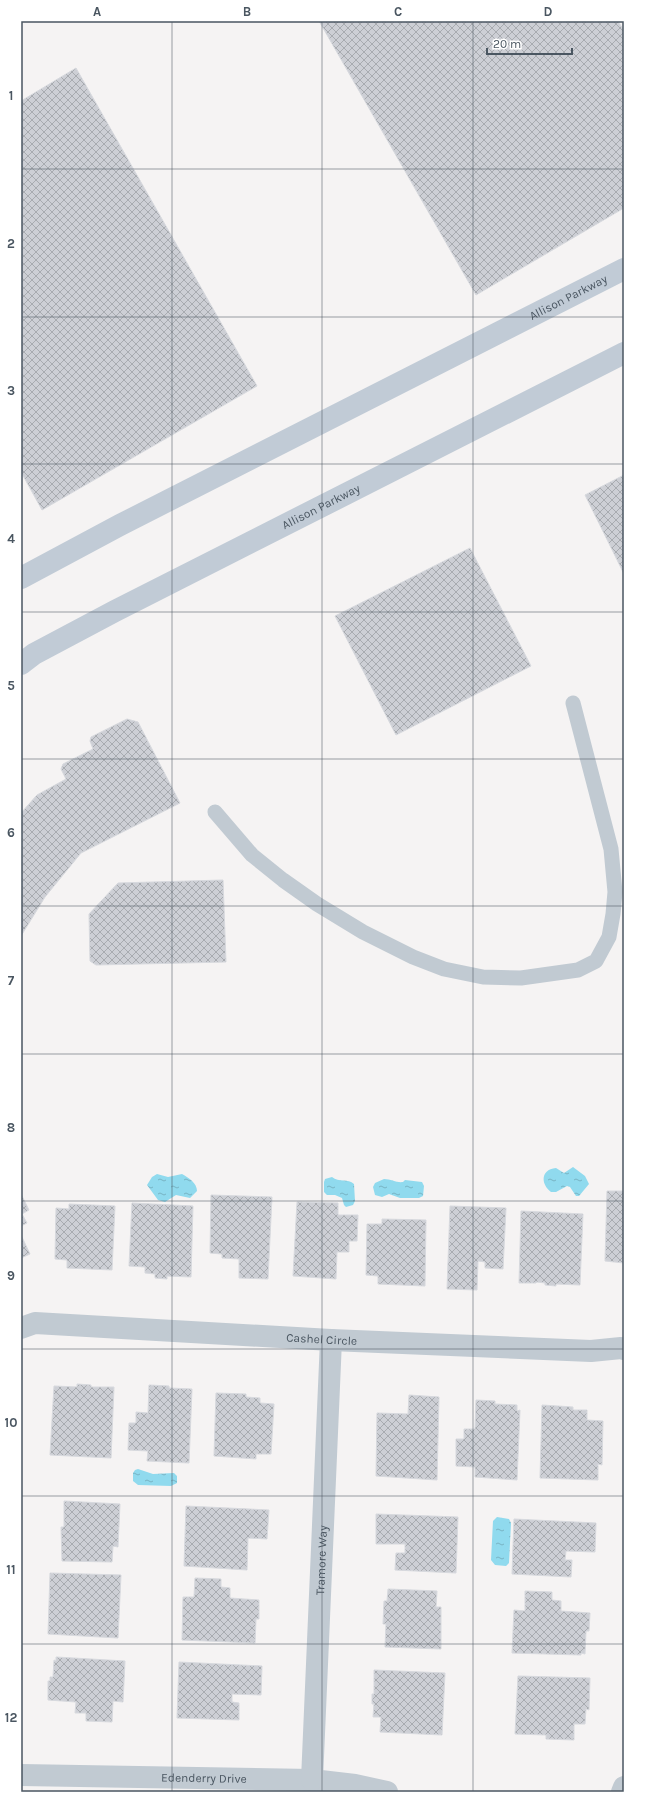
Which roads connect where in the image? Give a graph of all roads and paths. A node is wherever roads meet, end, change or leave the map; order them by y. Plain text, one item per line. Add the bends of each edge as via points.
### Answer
1 (624, 269) edge
2 (624, 353) edge
3 (21, 578) edge
4 (21, 664) edge
5 (573, 703) dead end
6 (215, 812) dead end
7 (21, 1328) edge
8 (331, 1340) junction
9 (624, 1349) edge
10 (21, 1775) edge
11 (312, 1780) junction
12 (624, 1787) edge
13 (387, 1792) edge
14 (622, 1792) edge

1 - 3 street, Allison Parkway via 120,525
2 - 4 street, Allison Parkway via 115,611 34,654
5 - 6 lane via 611,848 615,892 609,937 596,961 578,970 521,978 483,977 444,969 413,957 363,932 284,880 252,855
7 - 8 street, Cashel Circle via 35,1323
8 - 9 street, Cashel Circle via 591,1351
8 - 11 street, Tramore Way
10 - 11 street, Edenderry Drive
11 - 13 street, Edenderry Drive
12 - 14 street

